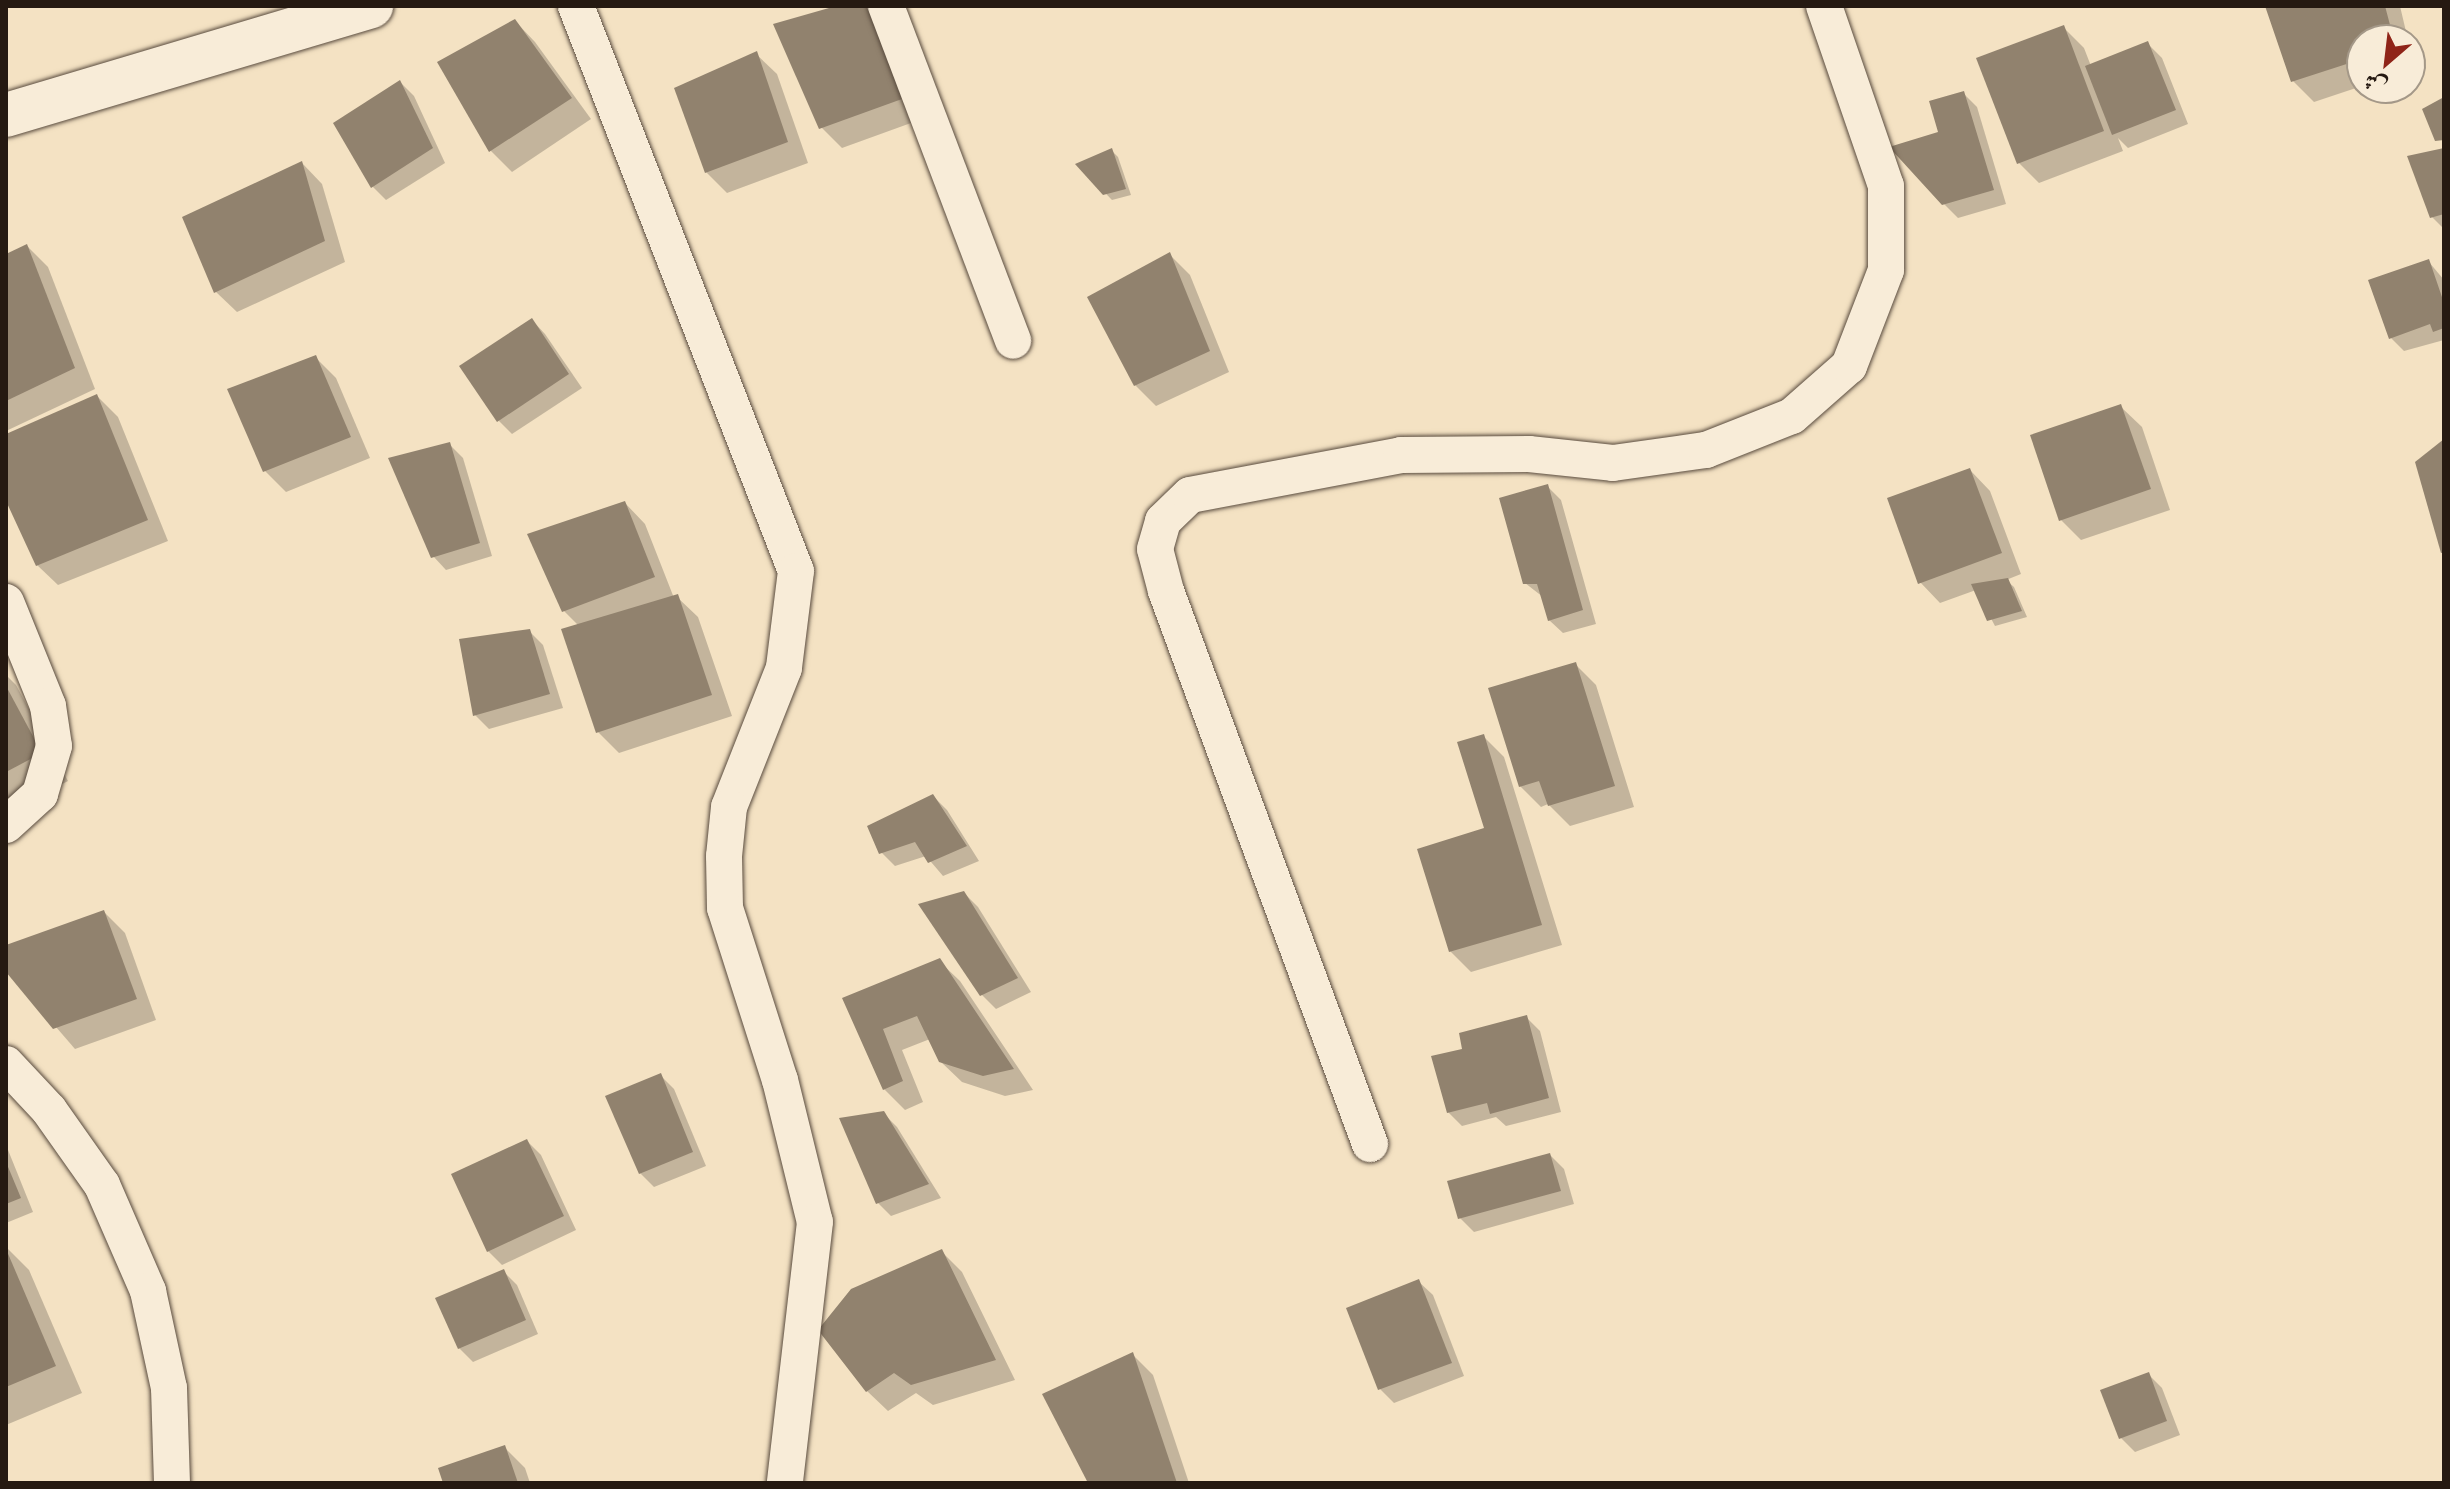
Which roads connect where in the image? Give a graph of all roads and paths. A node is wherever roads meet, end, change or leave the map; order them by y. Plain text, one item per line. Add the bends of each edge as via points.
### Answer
1 (371, 6) edge
2 (576, 6) edge
3 (886, 6) edge
4 (1824, 6) edge
5 (6, 115) edge
6 (1013, 341) dead end
7 (6, 602) edge
8 (6, 825) edge
9 (6, 1064) edge
10 (1370, 1144) dead end
11 (172, 1483) edge
12 (785, 1483) edge

1 - 5 street
2 - 12 street via 796,571 784,668 729,807 724,856 725,908 780,1080 815,1222
3 - 6 street
4 - 10 street via 1886,186 1886,270 1849,366 1792,416 1706,450 1613,463 1529,454 1401,455 1190,495 1163,521 1155,549 1166,591
7 - 8 street via 48,706 54,746 40,794
9 - 11 street via 49,1110 102,1185 148,1291 169,1388

